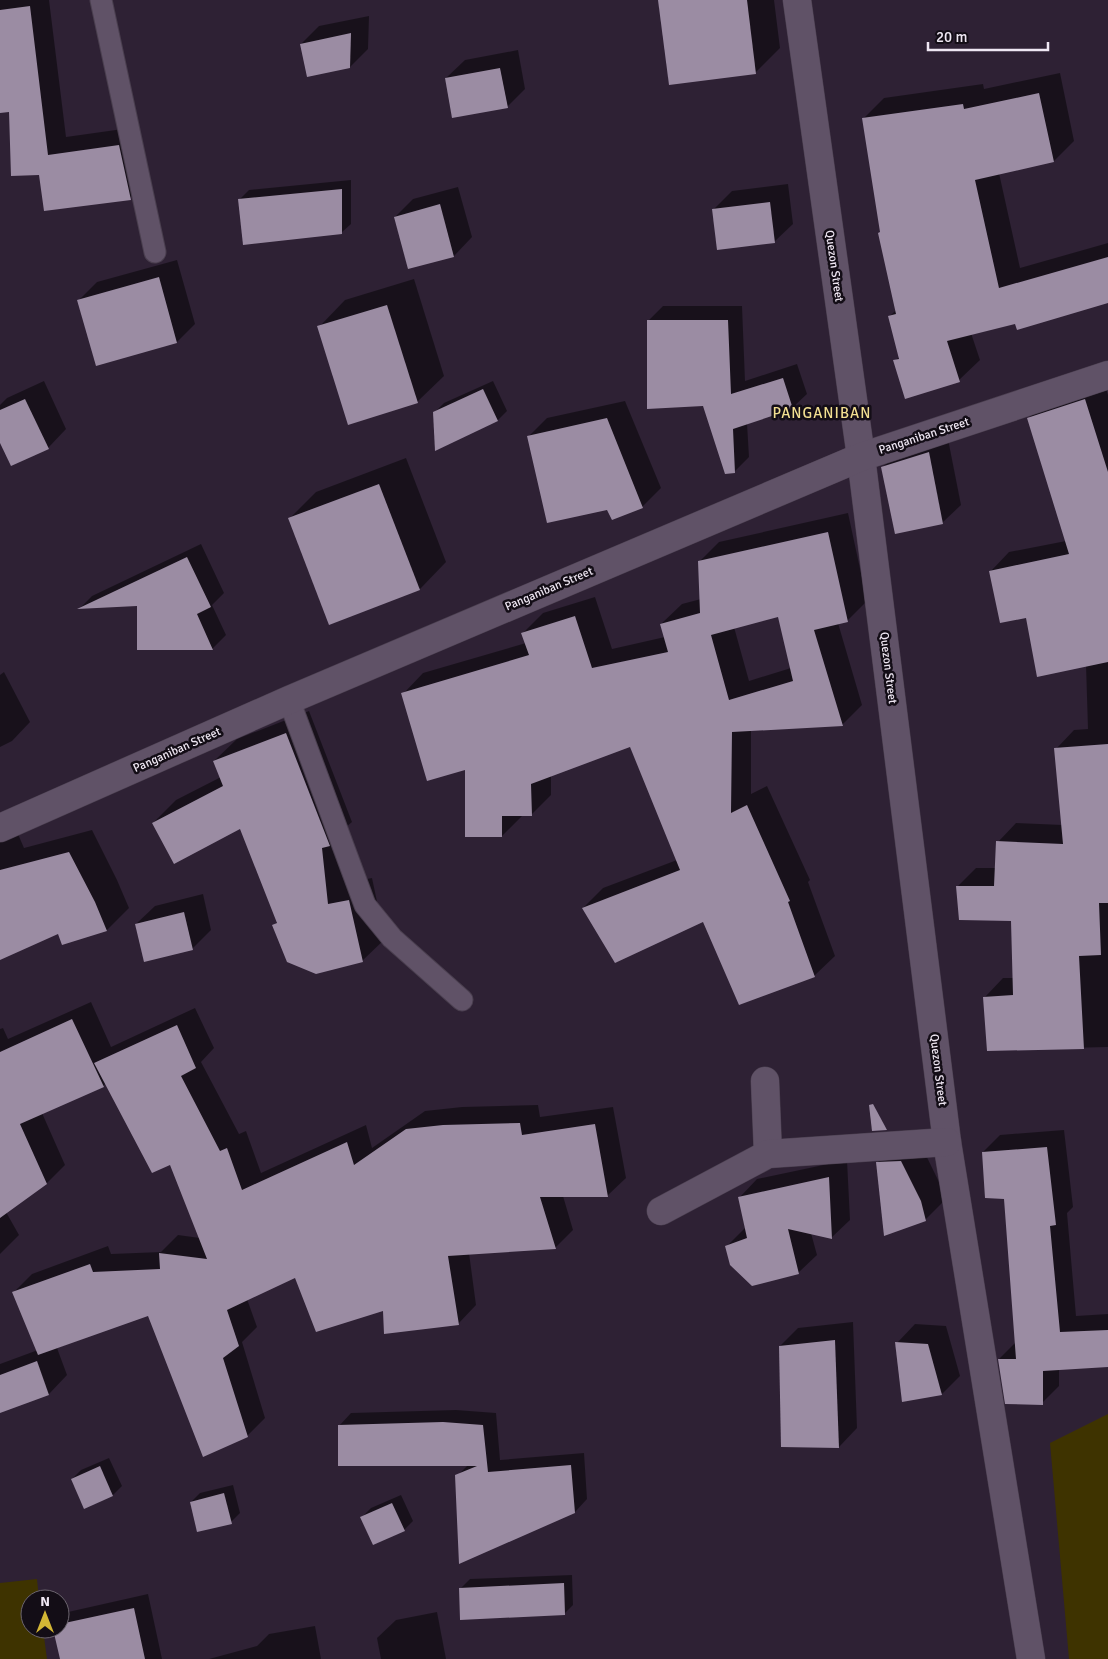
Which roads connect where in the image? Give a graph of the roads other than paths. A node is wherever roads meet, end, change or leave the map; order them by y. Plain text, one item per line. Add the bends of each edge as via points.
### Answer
1 (101, 0) edge
2 (797, 0) edge
3 (155, 252) dead end
4 (1108, 375) edge
5 (861, 457) junction
6 (289, 700) junction
7 (0, 828) edge
8 (462, 1000) dead end
9 (765, 1081) dead end
10 (948, 1142) junction
11 (768, 1154) junction
12 (661, 1211) dead end
13 (1031, 1659) edge

1 - 3 lane
2 - 5 street, Quezon Street
4 - 5 street, Panganiban Street
5 - 6 street, Panganiban Street
5 - 10 street, Quezon Street
6 - 7 street, Panganiban Street
6 - 8 lane via 365,905 392,938
9 - 11 street
10 - 11 street
10 - 13 street, Quezon Street
11 - 12 street

